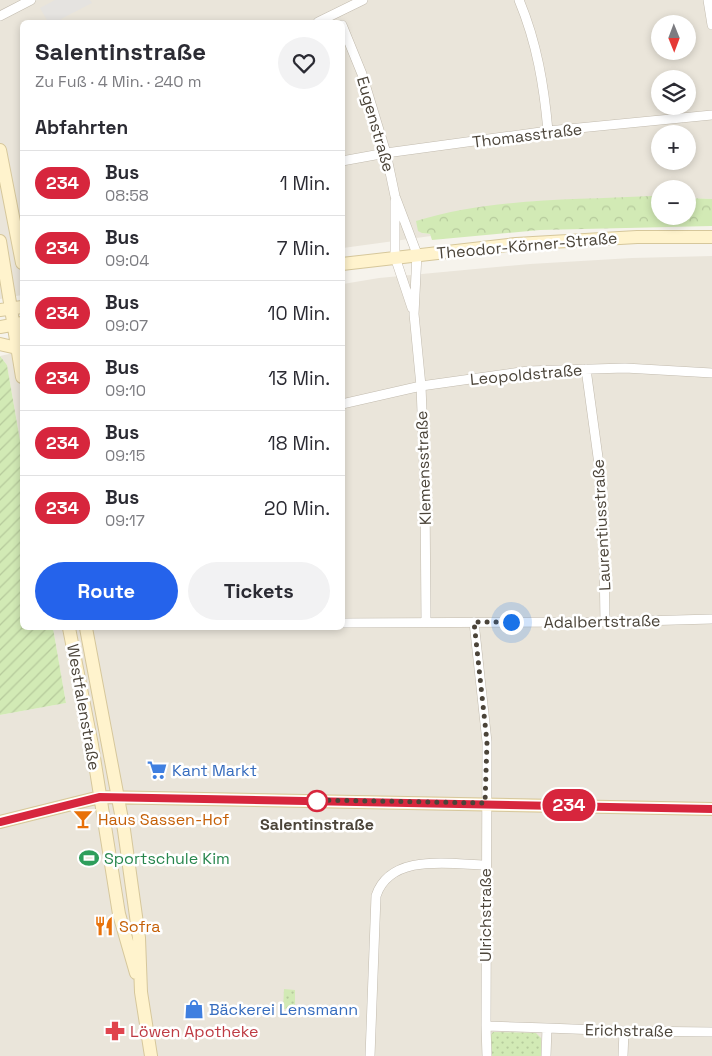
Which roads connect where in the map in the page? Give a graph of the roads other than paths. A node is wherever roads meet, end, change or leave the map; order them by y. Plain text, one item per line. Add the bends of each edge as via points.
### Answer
1 (31, 0) edge
2 (363, 0) edge
3 (520, 0) edge
4 (708, 0) edge
5 (338, 13) junction
6 (0, 16) edge
7 (322, 20) edge
8 (341, 20) edge
9 (712, 26) edge
10 (345, 32) edge
11 (712, 115) edge
12 (548, 131) junction
13 (0, 150) edge
14 (386, 153) junction
15 (345, 160) edge
16 (395, 196) junction
17 (712, 237) edge
18 (0, 241) edge
19 (20, 253) edge
20 (417, 254) junction
21 (395, 257) junction
22 (345, 264) edge
23 (11, 308) edge
24 (414, 314) junction
25 (18, 323) edge
26 (0, 326) edge
27 (0, 344) edge
28 (17, 348) junction
29 (20, 365) edge
30 (586, 369) junction
31 (712, 373) edge
32 (421, 386) junction
33 (345, 403) edge
34 (712, 619) edge
35 (426, 622) junction
36 (474, 622) junction
37 (605, 622) junction
38 (345, 623) edge
39 (69, 630) edge
40 (86, 630) edge
41 (100, 797) junction
42 (118, 797) junction
43 (485, 803) junction
44 (712, 808) edge
45 (0, 822) edge
46 (485, 865) junction
47 (141, 992) junction
48 (486, 1026) junction
49 (547, 1028) junction
50 (624, 1031) junction
51 (712, 1032) edge
52 (151, 1056) edge
53 (370, 1056) edge
54 (487, 1056) edge
55 (546, 1056) edge
56 (623, 1056) edge

1 - 6 street
2 - 5 street
3 - 12 street via 543,77
4 - 9 street
5 - 7 street
5 - 8 street, Eugenstraße
10 - 14 street, Eugenstraße via 362,74
11 - 12 street, Thomasstraße
12 - 14 street, Thomasstraße
13 - 19 main road
14 - 15 street, Thomasstraße
14 - 16 street, Eugenstraße
16 - 20 street, Eugenstraße
16 - 21 street, Eugenstraße
17 - 20 main road, Theodor-Körner-Straße via 628,237
18 - 23 main road
20 - 21 main road, Theodor-Körner-Straße
20 - 24 street, Klemensstraße
21 - 22 main road, Theodor-Körner-Straße
21 - 24 street, Klemensstraße
23 - 25 main road
24 - 32 street, Klemensstraße
25 - 26 main road
25 - 28 main road
27 - 28 main road
28 - 29 main road
30 - 31 street, Leopoldstraße
30 - 32 street, Leopoldstraße via 528,371
30 - 37 street, Laurentiusstraße via 603,494
32 - 33 street, Leopoldstraße
32 - 35 street, Klemensstraße
34 - 37 street, Adalbertstraße
35 - 36 street, Adalbertstraße
35 - 38 street, Adalbertstraße
36 - 37 street, Adalbertstraße
36 - 43 street, Ulrichstraße via 487,742
39 - 41 main road, Westfalenstraße
40 - 42 main road, Westfalenstraße
41 - 42 main road
41 - 45 main road
41 - 47 main road, Westfalenstraße via 119,914
42 - 43 main road
42 - 47 main road, Westfalenstraße via 139,938
43 - 44 main road
43 - 46 street, Ulrichstraße
46 - 48 street, Ulrichstraße
46 - 53 street via 413,866 398,870 379,887 376,896
47 - 52 main road, Westfalenstraße
48 - 49 street
48 - 54 street, Ulrichstraße
49 - 50 street, Erichstraße
49 - 55 street
50 - 51 street, Erichstraße
50 - 56 street

